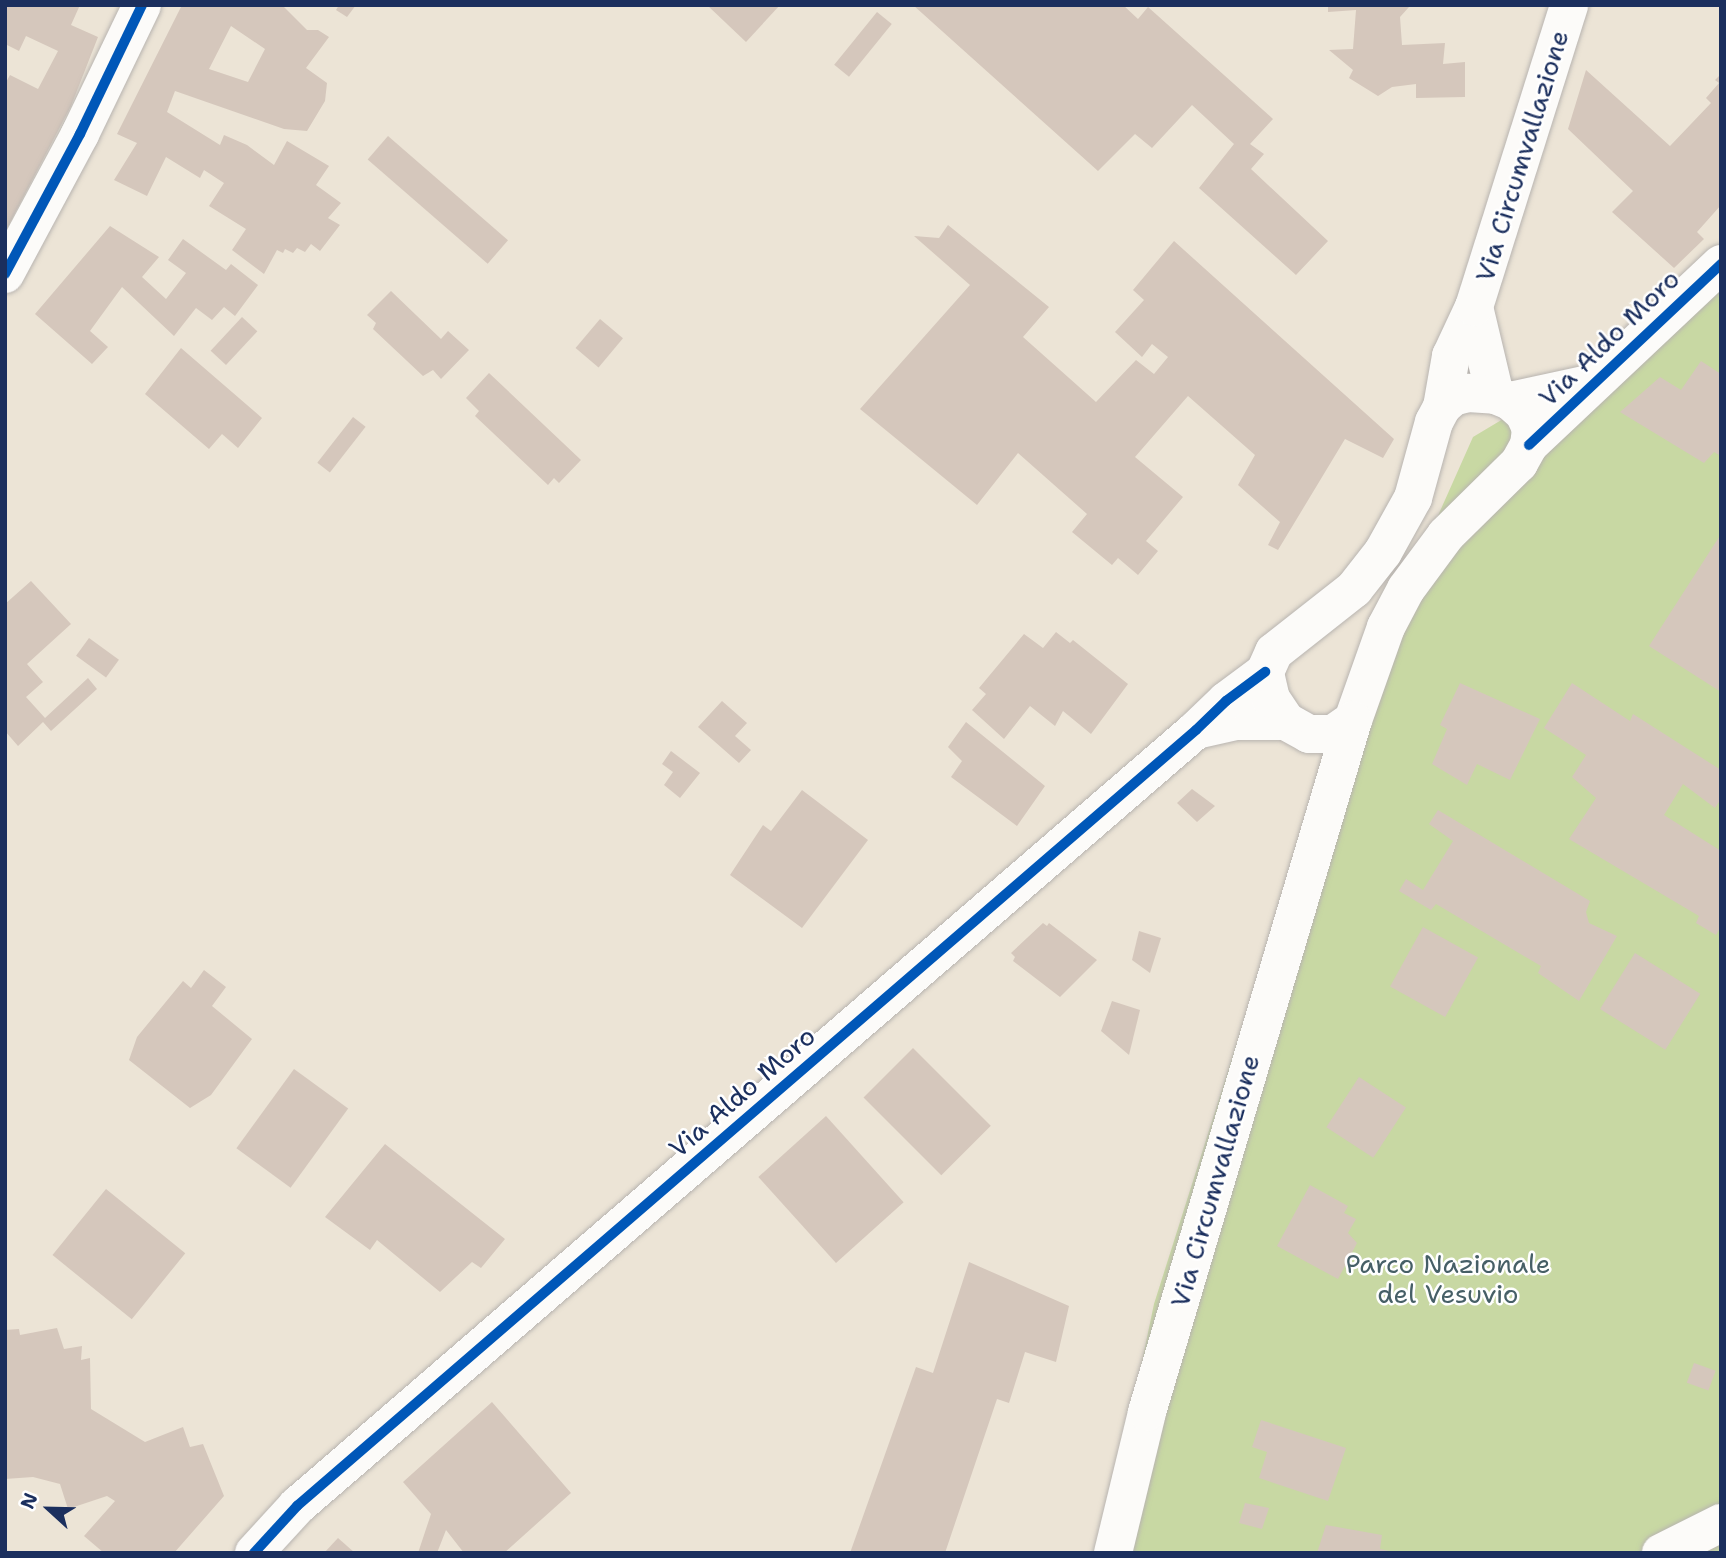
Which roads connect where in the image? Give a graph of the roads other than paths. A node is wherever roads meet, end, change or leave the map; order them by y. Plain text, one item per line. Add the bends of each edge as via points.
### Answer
1 (142, 5) edge
2 (1569, 5) edge
3 (1721, 264) edge
4 (5, 274) edge
5 (1474, 307) junction
6 (1593, 383) junction
7 (1503, 398) junction
8 (1442, 407) junction
9 (1530, 446) junction
10 (1265, 672) junction
11 (1353, 720) junction
12 (1297, 727) junction
13 (1196, 730) junction
14 (1324, 812) junction
15 (1721, 1523) edge
16 (254, 1553) edge
17 (1113, 1553) edge
18 (1661, 1553) edge

1 - 4 main road
2 - 5 main road, Via Circumvallazione
3 - 6 main road, Via Aldo Moro
5 - 7 main road, Via Circumvallazione via 1479,339
5 - 8 main road, Via Circumvallazione via 1451,356
6 - 7 main road, Via Aldo Moro
6 - 9 main road, Via Aldo Moro
7 - 8 main road, Via Aldo Moro via 1468,393 1453,397
7 - 9 main road via 1524,413 1531,429
8 - 10 main road, Via Circumvallazione via 1413,498 1393,536 1354,589 1274,652
9 - 11 main road, Via Aldo Moro via 1519,463 1446,535 1406,589 1386,627
10 - 12 main road, Via Circumvallazione via 1271,699
10 - 13 main road, Via Aldo Moro
11 - 12 main road, Via Aldo Moro via 1333,734
11 - 14 main road, Via Circumvallazione
12 - 13 main road, Via Aldo Moro via 1236,721
12 - 14 main road, Via Circumvallazione via 1316,757
13 - 16 main road, Via Aldo Moro via 297,1506
14 - 17 main road, Via Circumvallazione via 1147,1412
15 - 18 main road

